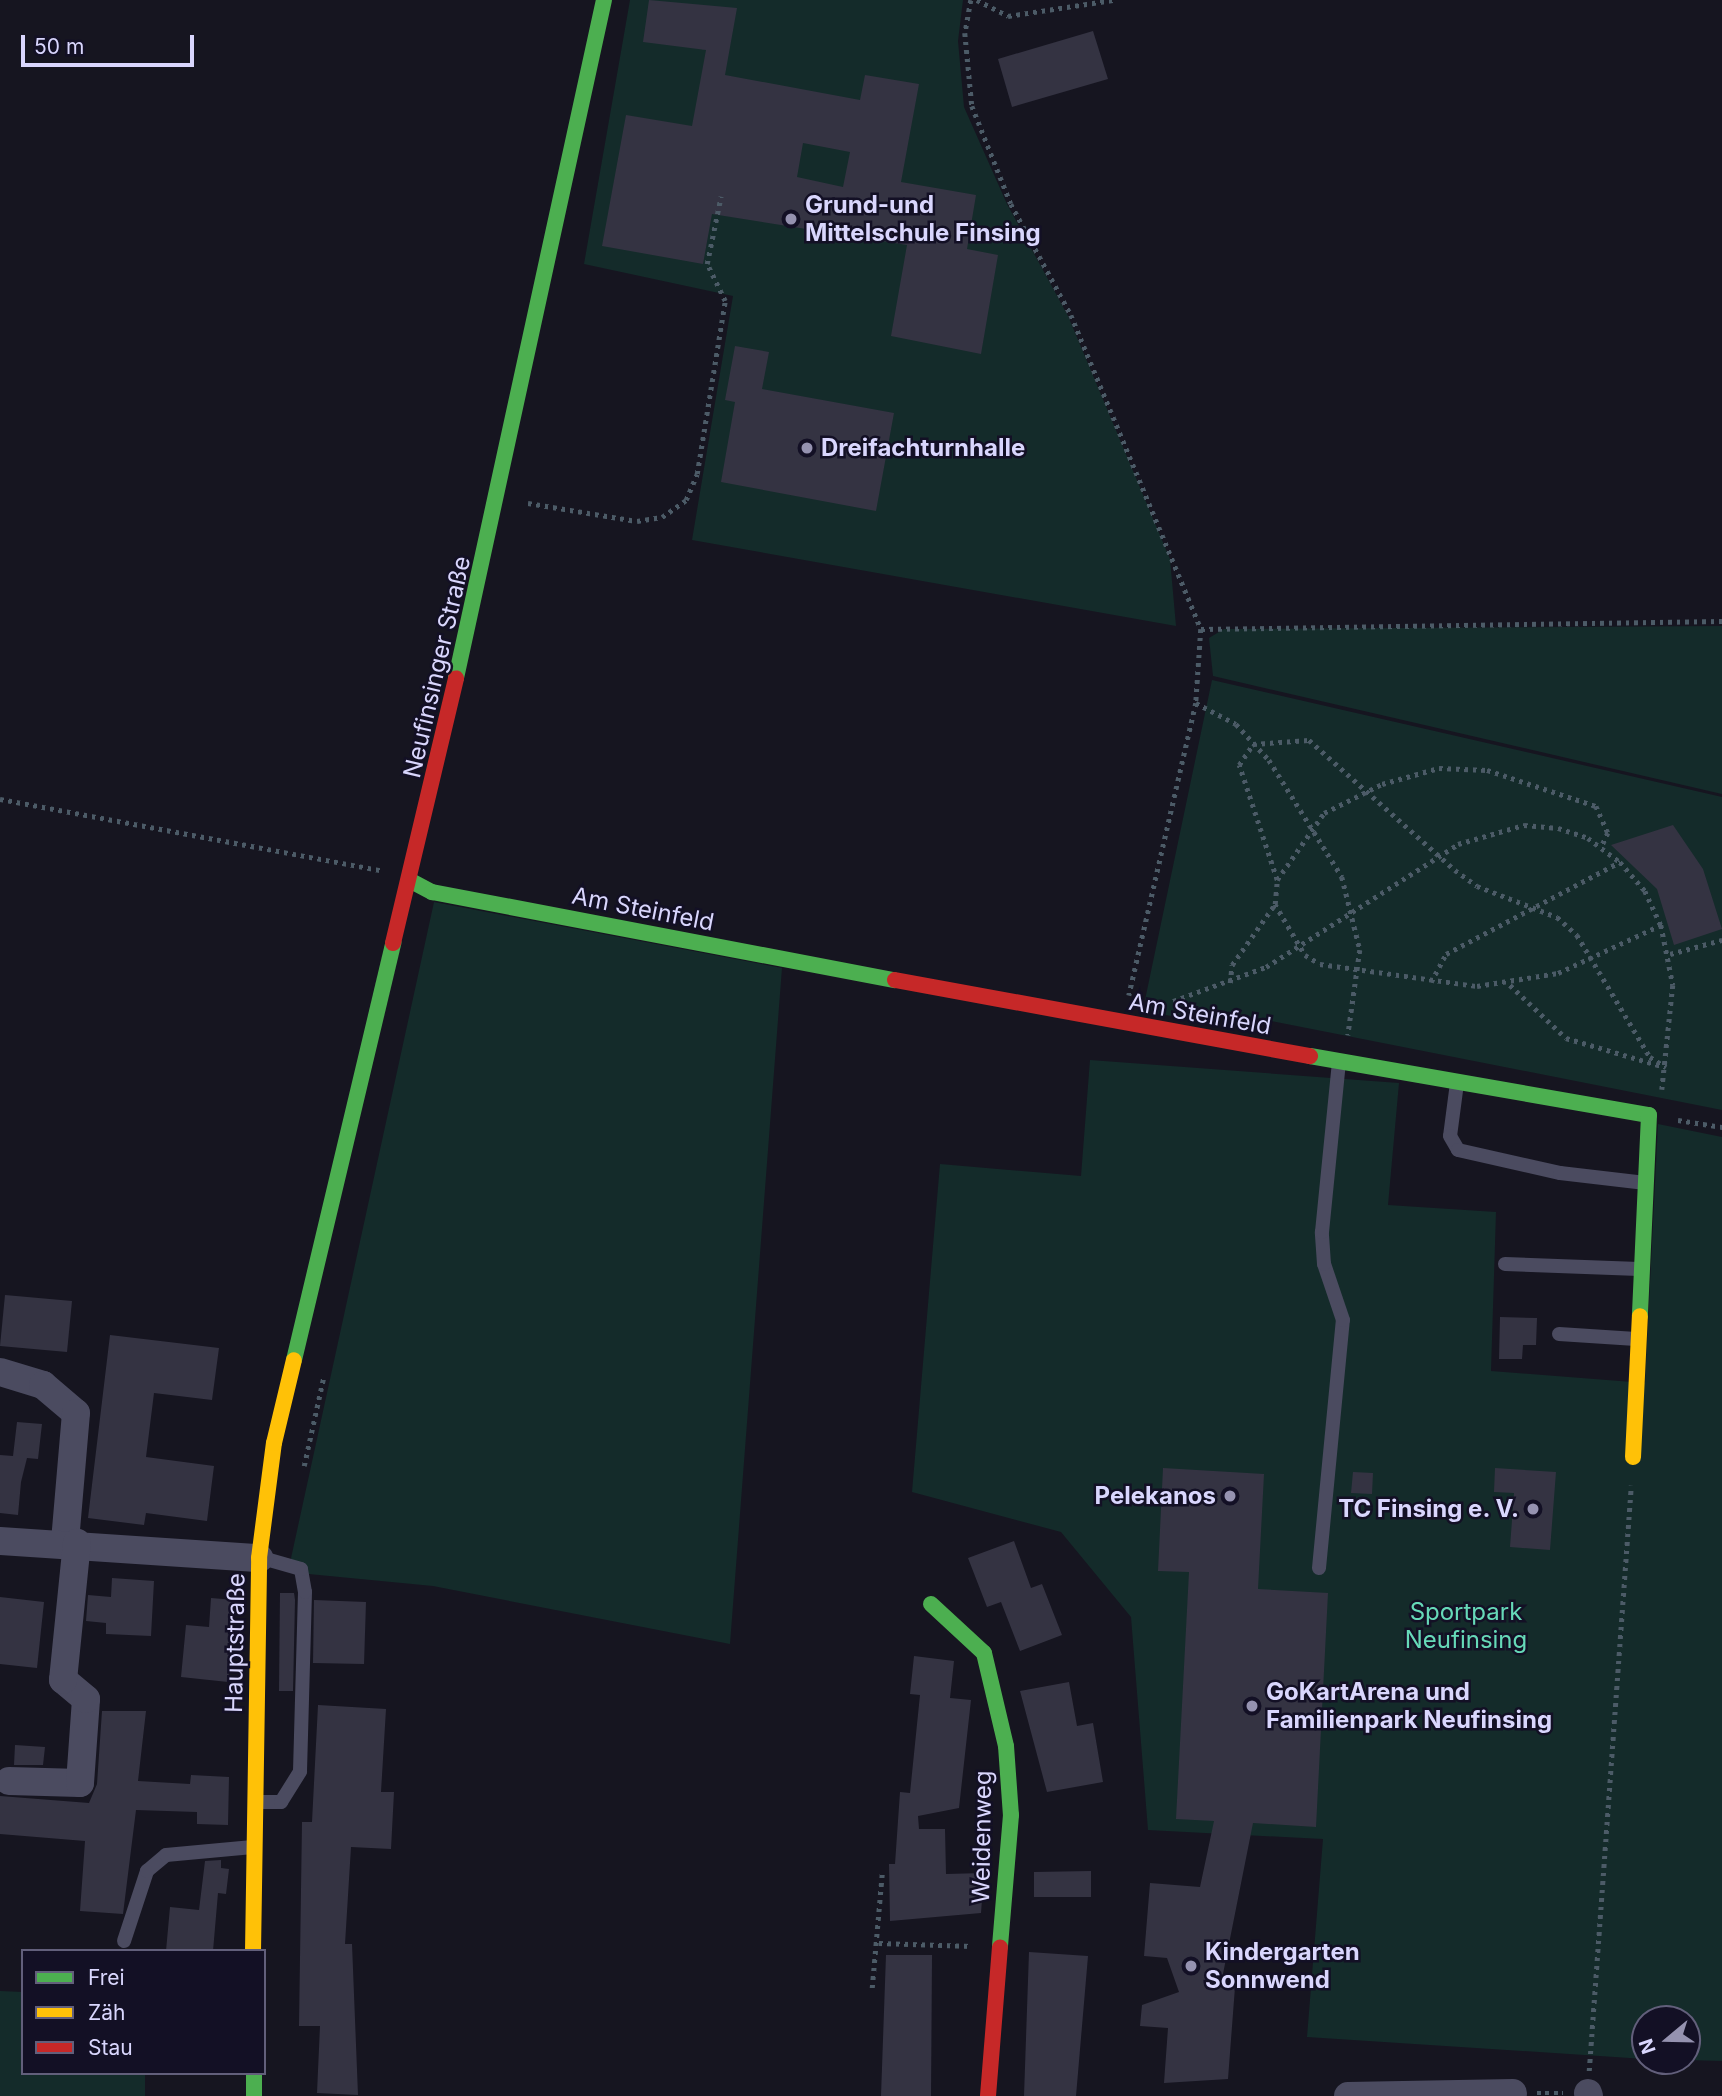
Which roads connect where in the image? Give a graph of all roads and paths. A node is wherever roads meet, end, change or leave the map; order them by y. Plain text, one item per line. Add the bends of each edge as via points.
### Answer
1 (604, 0) edge
2 (971, 0) edge
3 (976, 0) edge
4 (1113, 0) edge
5 (721, 196) dead end
6 (523, 502) dead end
7 (1722, 621) edge
8 (1201, 629) junction
9 (1196, 703) junction
10 (1253, 744) junction
11 (1362, 794) junction
12 (0, 799) edge
13 (1313, 822) junction
14 (1602, 846) junction
15 (1438, 855) junction
16 (1620, 862) junction
17 (1277, 880) junction
18 (411, 881) junction
19 (1275, 904) junction
20 (1533, 906) junction
21 (1353, 909) junction
22 (1661, 925) junction
23 (1722, 940) edge
24 (1300, 945) junction
25 (1670, 954) junction
26 (1597, 959) junction
27 (1359, 972) junction
28 (1431, 982) junction
29 (1230, 983) junction
30 (1510, 985) junction
31 (1167, 1002) dead end
32 (1122, 1024) junction
33 (1340, 1060) junction
34 (1665, 1067) junction
35 (1457, 1081) junction
36 (1649, 1115) junction
37 (1722, 1128) edge
38 (1647, 1183) junction
39 (1506, 1264) dead end
40 (1644, 1269) junction
41 (1559, 1334) dead end
42 (1641, 1339) junction
43 (297, 1340) joint
44 (0, 1372) edge
45 (1633, 1457) joint
46 (0, 1541) edge
47 (71, 1542) junction
48 (259, 1558) junction
49 (1318, 1569) dead end
50 (932, 1604) dead end
51 (9, 1781) dead end
52 (255, 1801) junction
53 (254, 1847) junction
54 (882, 1872) dead end
55 (124, 1941) dead end
56 (879, 1943) junction
57 (1001, 1947) junction
58 (253, 1949) edge
59 (872, 1988) dead end
60 (254, 2075) edge
61 (1513, 2092) joint
62 (1589, 2095) edge
63 (254, 2096) edge
64 (988, 2096) edge
65 (1348, 2096) edge

1 - 18 street, Neufinsinger Straße via 552,261
2 - 8 path via 965,33 972,106 1011,204 1071,315
3 - 4 path via 1008,16
5 - 6 path via 707,264 725,302 697,474 686,500 662,517 637,522
7 - 8 path
8 - 9 path
9 - 10 path via 1236,724
9 - 32 path
10 - 11 path via 1309,740 1346,770
10 - 13 path
10 - 17 path via 1239,765 1241,784 1263,826
11 - 13 path
11 - 14 path via 1439,768 1487,770 1596,806 1608,833
11 - 15 path
12 - 18 path via 379,869
13 - 17 path
13 - 21 path
14 - 15 path via 1558,828 1524,825
14 - 16 path
15 - 20 path via 1477,886
15 - 21 path
16 - 20 path
16 - 22 path via 1645,891
17 - 19 path
18 - 32 street, Am Steinfeld via 432,892
18 - 43 street, Neufinsinger Straße
19 - 24 path
19 - 29 path via 1232,965
20 - 26 path via 1557,917
20 - 28 path via 1446,954
21 - 24 path
21 - 27 path
22 - 25 path
22 - 26 path
23 - 25 path
24 - 27 path via 1320,964
24 - 29 path
25 - 34 path via 1673,1031
26 - 30 path
26 - 34 path via 1650,1056
27 - 28 path
27 - 33 path
28 - 30 path
29 - 31 path
30 - 34 path via 1566,1038
32 - 33 street, Am Steinfeld
33 - 35 street, Am Steinfeld
33 - 49 lane via 1322,1233 1324,1264 1343,1320
34 - 36 path via 1659,1109
35 - 36 street, Am Steinfeld
35 - 38 lane via 1450,1136 1458,1150 1560,1173
36 - 37 path
36 - 38 street
38 - 40 street
39 - 40 lane
40 - 42 street
41 - 42 lane
42 - 45 street
43 - 48 street, Hauptstraße via 274,1443
44 - 47 street via 43,1385 76,1413
45 - 62 path
46 - 47 street
47 - 48 street
47 - 51 street via 62,1680 86,1699 80,1783
48 - 52 street, Hauptstraße
48 - 52 lane via 301,1569 305,1592 300,1771 281,1802
50 - 57 street, Weidenweg via 984,1653 1006,1746 1011,1815
52 - 53 street, Hauptstraße
53 - 55 lane via 166,1855 147,1871
53 - 58 street, Hauptstraße
54 - 56 path
56 - 57 path
56 - 59 path
57 - 64 street, Weidenweg
60 - 63 street
61 - 62 path
61 - 65 street

